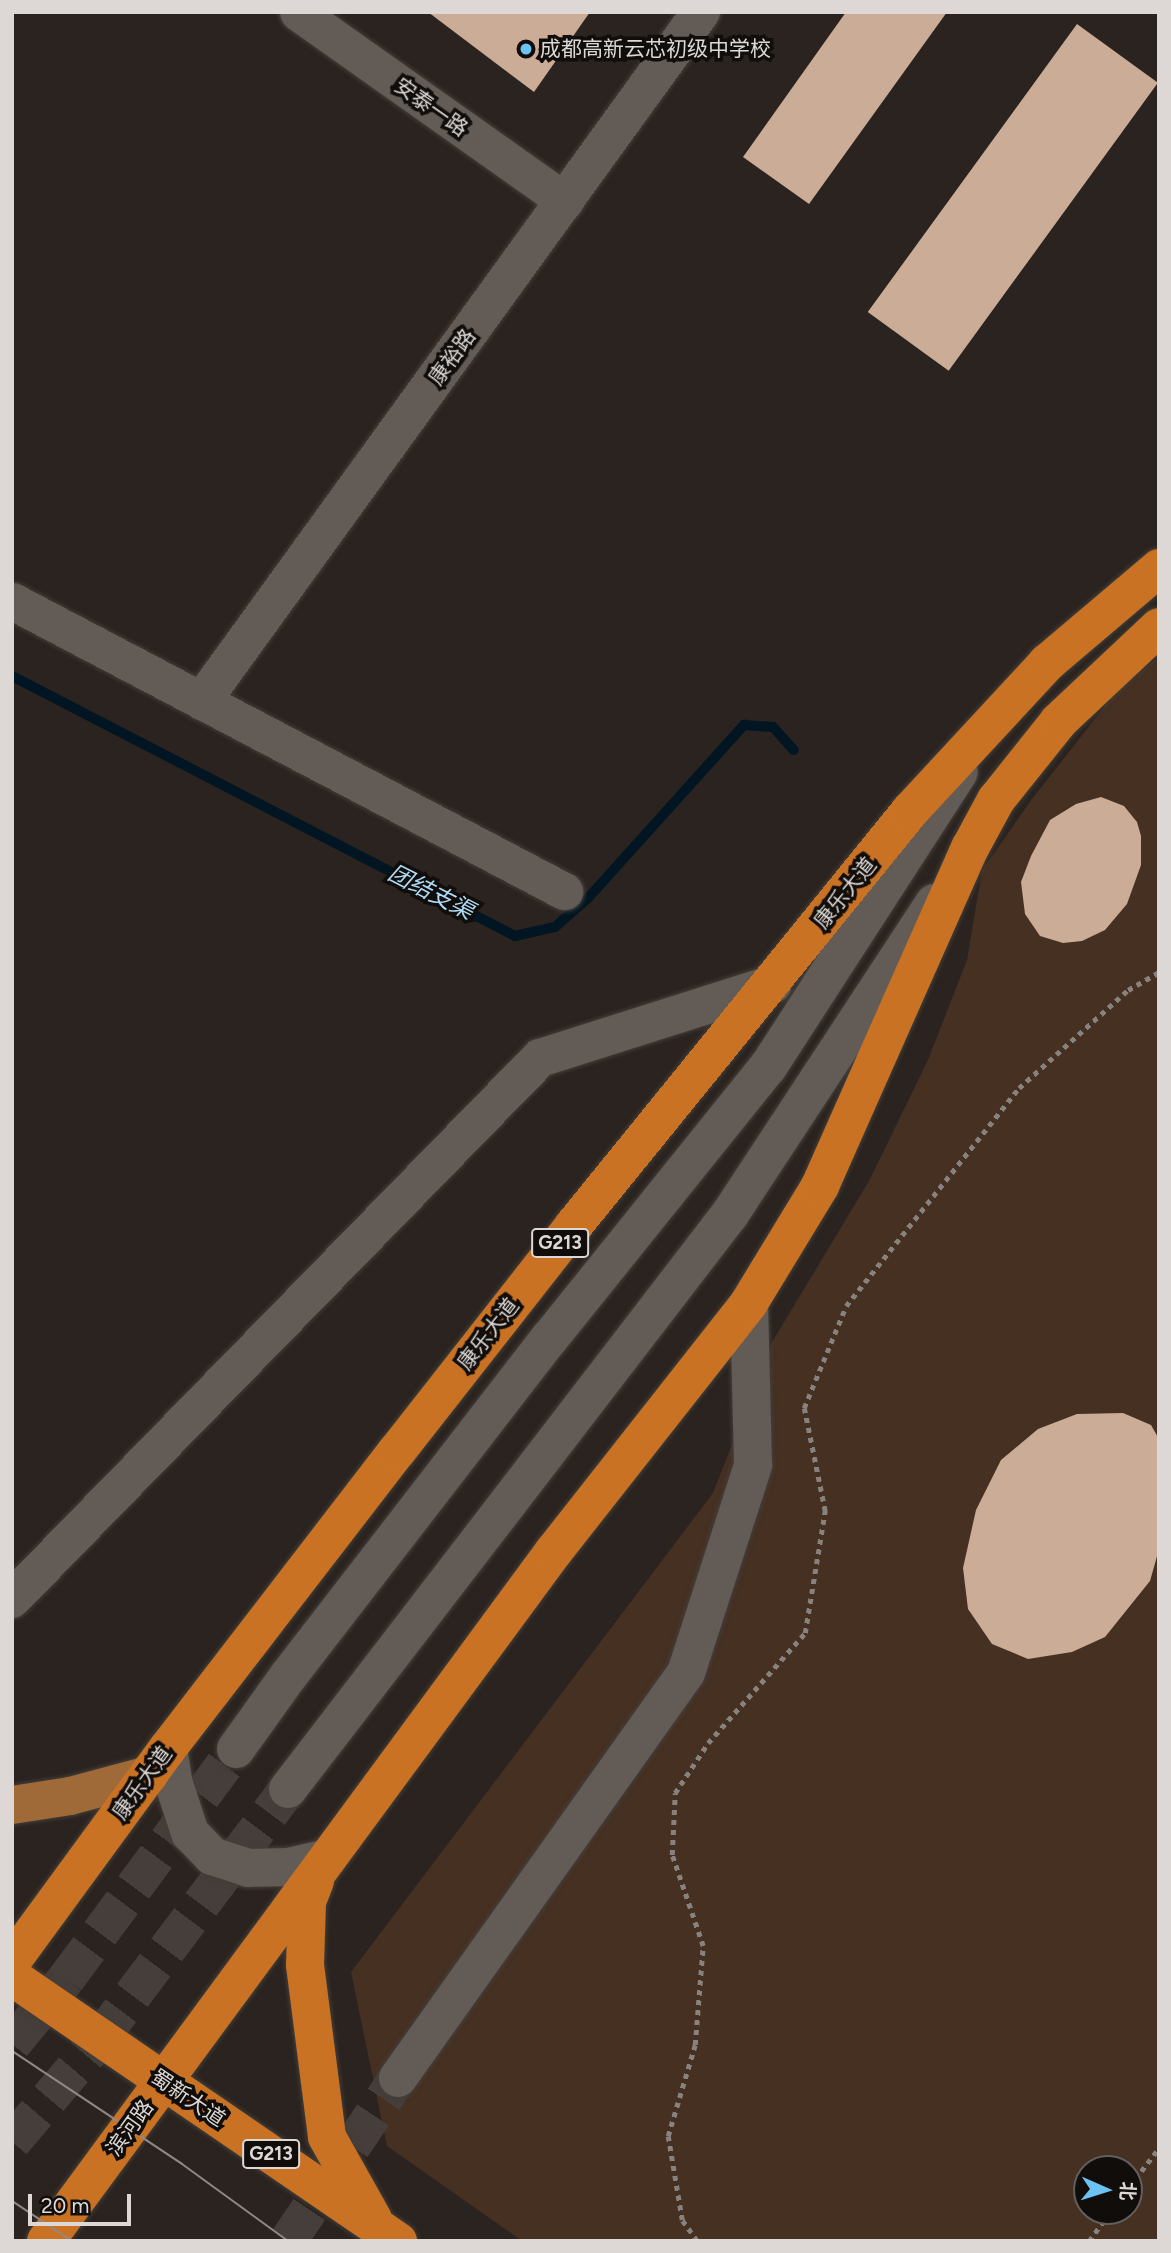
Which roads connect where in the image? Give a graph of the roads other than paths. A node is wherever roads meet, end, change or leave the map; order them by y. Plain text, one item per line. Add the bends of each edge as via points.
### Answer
1 (298, 12) edge
2 (701, 12) edge
3 (565, 201) junction
4 (1159, 568) edge
5 (12, 601) edge
6 (1159, 626) edge
7 (202, 701) junction
8 (989, 726) junction
9 (970, 848) junction
10 (565, 891) dead end
11 (773, 984) junction
12 (749, 1303) junction
13 (12, 1599) edge
14 (236, 1749) tunnel mouth
15 (159, 1761) junction
16 (288, 1789) tunnel mouth
17 (12, 1805) edge
18 (323, 1864) junction
19 (12, 1961) edge
20 (12, 1977) edge
21 (398, 2078) tunnel mouth
22 (163, 2081) junction
23 (388, 2234) edge
24 (46, 2241) edge

1 - 3 street, 安泰一路
2 - 3 street, 康裕路
3 - 7 street, 康裕路
4 - 8 highway, 康乐大道 / G213 via 1047,663
5 - 7 street
6 - 9 highway via 1059,721 996,800
7 - 10 street
8 - 11 highway, 康乐大道 / G213 via 910,811
8 - 14 street, 康乐大道 via 768,1067 549,1339
9 - 12 highway via 820,1186
9 - 16 street via 730,1214
11 - 13 street via 540,1058
11 - 15 highway, 康乐大道 / G213 via 573,1225
12 - 18 highway via 554,1551
12 - 21 street via 753,1465 686,1673
15 - 17 main road via 70,1796
15 - 18 street via 174,1784 190,1833 212,1856 248,1868
15 - 19 highway, 康乐大道 / G213
18 - 22 highway
18 - 23 highway via 307,1902 305,1965 327,2137
20 - 22 highway, 蜀新大道
22 - 23 highway, 蜀新大道 / G213
22 - 24 highway, 滨河路

